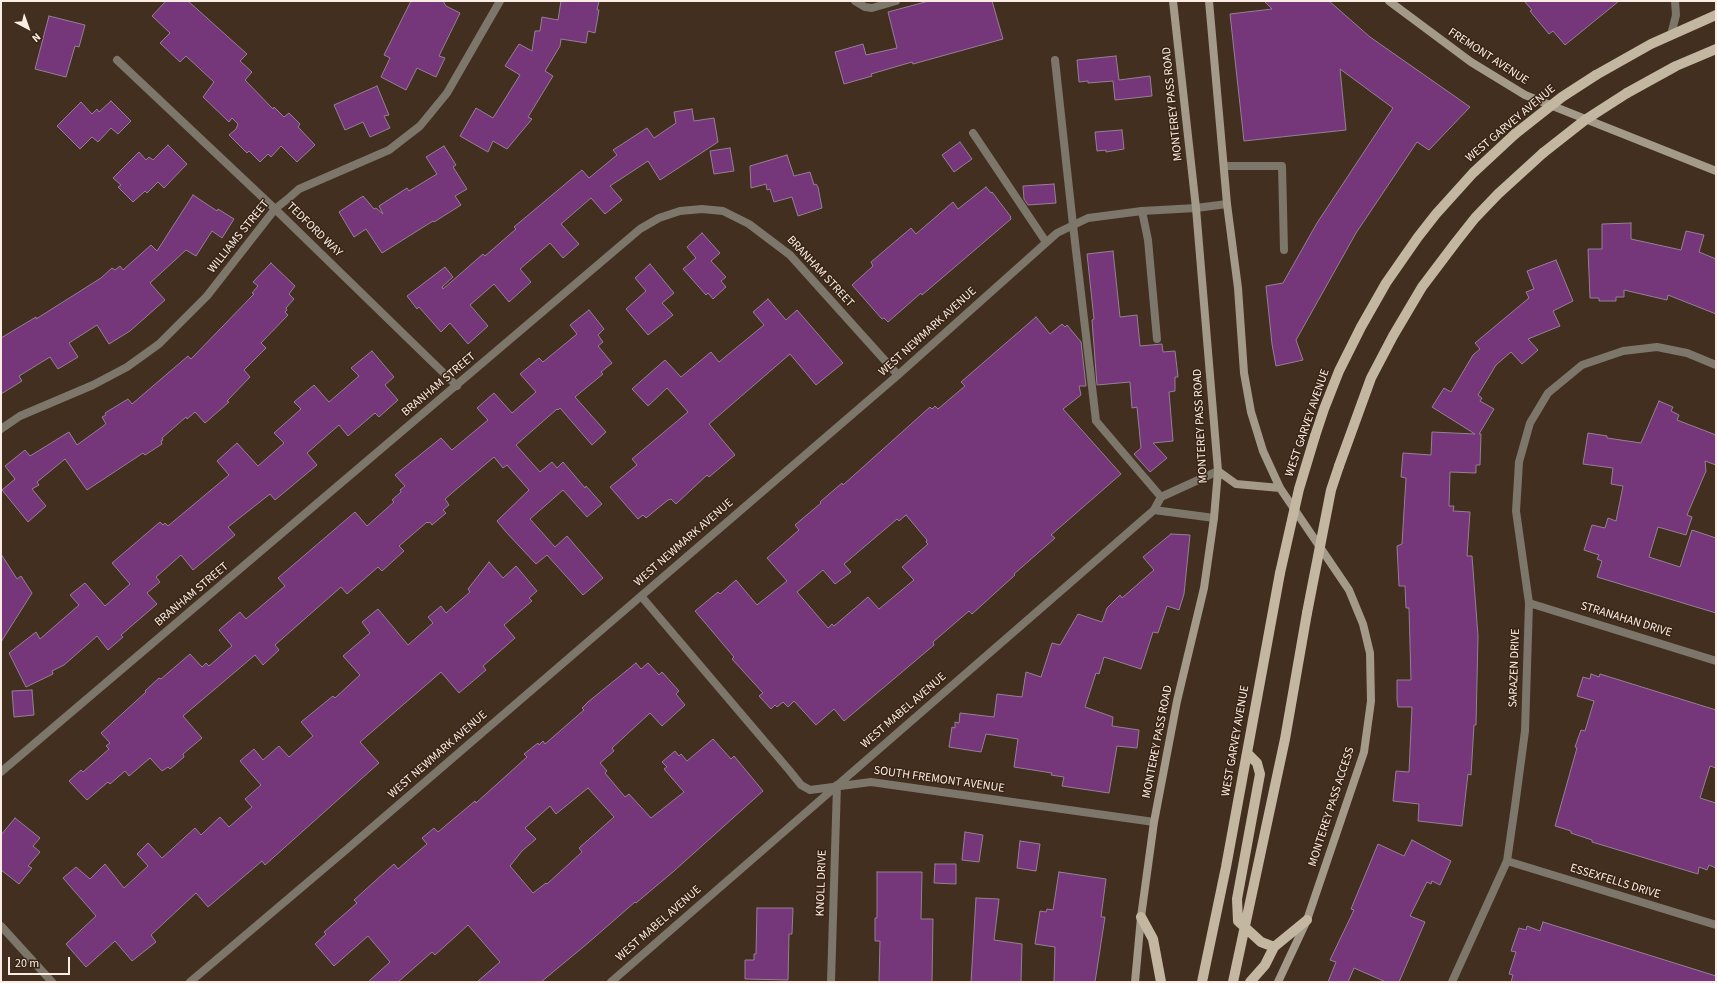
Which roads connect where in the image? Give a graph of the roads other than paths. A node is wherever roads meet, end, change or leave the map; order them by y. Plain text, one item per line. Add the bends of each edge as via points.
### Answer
1 (500, 1) edge
2 (855, 1) edge
3 (896, 1) edge
4 (1173, 1) edge
5 (1209, 1) edge
6 (1389, 1) edge
7 (1675, 1) edge
8 (1716, 15) edge
9 (1671, 34) junction
10 (1716, 49) edge
11 (117, 60) dead end
12 (1055, 60) dead end
13 (973, 133) dead end
14 (1224, 166) junction
15 (1716, 172) edge
16 (1227, 204) junction
17 (1196, 208) junction
18 (275, 209) junction
19 (1142, 211) junction
20 (1073, 225) junction
21 (1046, 242) junction
22 (1284, 250) dead end
23 (1157, 339) dead end
24 (1716, 365) edge
25 (898, 375) junction
26 (457, 386) junction
27 (1, 429) edge
28 (1218, 471) junction
29 (1280, 488) junction
30 (1162, 497) junction
31 (1154, 510) junction
32 (1214, 518) junction
33 (641, 596) junction
34 (1529, 603) junction
35 (1716, 661) edge
36 (1247, 753) junction
37 (1, 772) edge
38 (837, 785) junction
39 (1154, 822) junction
40 (1506, 862) junction
41 (1141, 917) junction
42 (1307, 920) junction
43 (1716, 925) edge
44 (1, 926) edge
45 (1245, 929) junction
46 (1274, 947) junction
47 (52, 982) edge
48 (190, 982) edge
49 (611, 982) edge
50 (831, 982) edge
51 (1135, 982) edge
52 (1161, 982) edge
53 (1202, 982) edge
54 (1234, 982) edge
55 (1250, 982) edge
56 (1278, 982) edge
57 (1452, 982) edge

1 - 18 street, WILLIAMS STREET via 447,93 420,126 389,150 299,189
2 - 3 street via 872,8
4 - 17 main road, MONTEREY PASS ROAD
5 - 14 main road
6 - 15 main road, FREMONT AVENUE via 1471,62 1524,95
7 - 9 street via 1676,15
8 - 9 main road, WEST GARVEY AVENUE
9 - 36 main road, WEST GARVEY AVENUE, bridge via 1596,75 1562,97 1515,134 1473,173 1436,214 1386,283 1339,371 1299,489 1280,573
10 - 45 main road, bridge via 1676,66 1627,93 1543,153 1475,218 1422,287 1393,336 1371,378 1331,490 1283,746
11 - 18 street, TEDFORD WAY
12 - 20 street
13 - 21 street
14 - 16 main road
14 - 22 street via 1282,166
16 - 17 street, WEST NEWMARK AVENUE
16 - 29 main road via 1238,288 1244,373 1251,412 1263,451
17 - 19 street, WEST NEWMARK AVENUE
17 - 28 main road, MONTEREY PASS ROAD
18 - 26 street, TEDFORD WAY
18 - 27 street, WILLIAMS STREET via 207,296 158,344 127,367 93,385 20,416
19 - 20 street, WEST NEWMARK AVENUE via 1088,218
19 - 23 street via 1148,240
20 - 21 street, WEST NEWMARK AVENUE
20 - 30 street via 1096,421
21 - 25 street, WEST NEWMARK AVENUE
24 - 34 street, SARAZEN DRIVE via 1687,353 1657,347 1623,351 1582,365 1548,393 1530,423 1519,462 1516,511
25 - 26 street, BRANHAM STREET via 790,255 750,224 723,211 702,209 680,211 640,228
25 - 33 street, WEST NEWMARK AVENUE
26 - 37 street, BRANHAM STREET
28 - 29 main road via 1236,484
28 - 30 street
28 - 32 main road, MONTEREY PASS ROAD
29 - 42 main road, MONTEREY PASS ACCESS via 1349,590 1364,624 1370,653 1371,701 1364,752
30 - 31 street, WEST MABEL AVENUE
31 - 32 street
31 - 38 street, WEST MABEL AVENUE
32 - 39 main road, MONTEREY PASS ROAD via 1204,588 1177,701
33 - 38 street, SOUTH FREMONT AVENUE via 802,785 810,790
33 - 48 street, WEST NEWMARK AVENUE
34 - 35 street, STRANAHAN DRIVE
34 - 40 street, SARAZEN DRIVE via 1525,732
36 - 45 main road via 1258,763 1260,774 1237,899 1238,922
36 - 53 main road, WEST GARVEY AVENUE
38 - 39 street, SOUTH FREMONT AVENUE via 871,782
38 - 49 street, WEST MABEL AVENUE
38 - 50 street, KNOLL DRIVE
39 - 41 main road, MONTEREY PASS ROAD
40 - 43 street, ESSEXFELLS DRIVE
40 - 57 street, SARAZEN DRIVE
41 - 51 main road, MONTEREY PASS ROAD
41 - 52 main road via 1153,939
42 - 46 main road
42 - 56 main road, MONTEREY PASS ACCESS
44 - 47 street
45 - 46 main road via 1261,942
45 - 54 main road
46 - 55 main road via 1265,965

